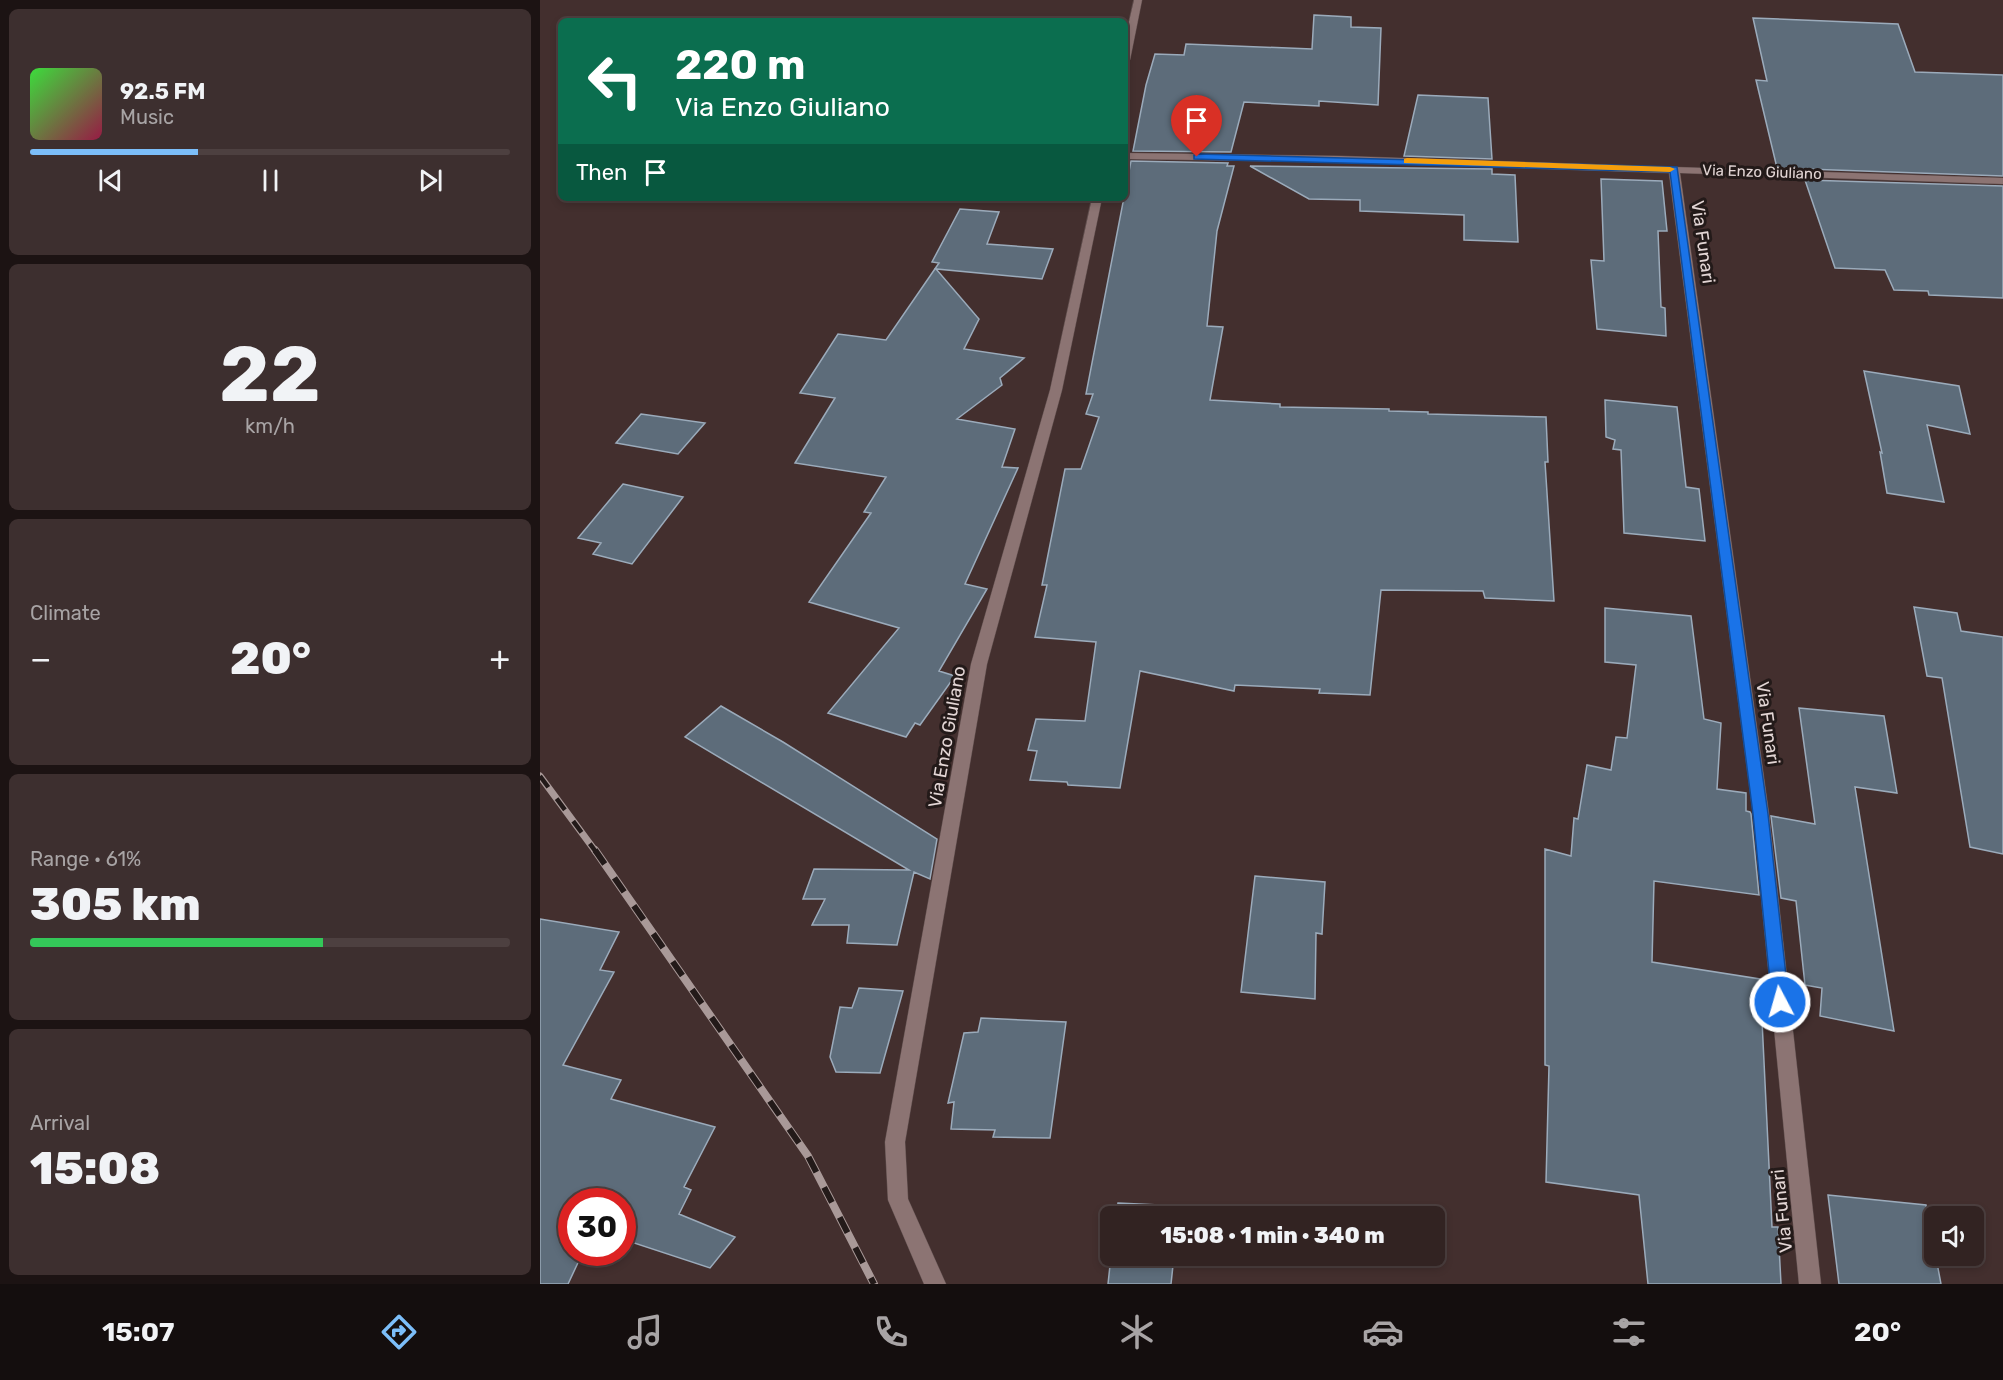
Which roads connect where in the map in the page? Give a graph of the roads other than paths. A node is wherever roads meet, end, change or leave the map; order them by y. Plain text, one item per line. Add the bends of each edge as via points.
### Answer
1 (1138, 0) edge
2 (1128, 46) edge
3 (1128, 156) edge
4 (1674, 170) junction
5 (2003, 181) edge
6 (1096, 201) edge
7 (935, 1284) edge
8 (1810, 1284) edge

1 - 2 street
3 - 4 street, Via Enzo Giuliano
4 - 5 street, Via Enzo Giuliano
4 - 8 street, Via Funari via 1761,814
6 - 7 street, Via Enzo Giuliano via 1056,390 979,664 895,1142 898,1200

